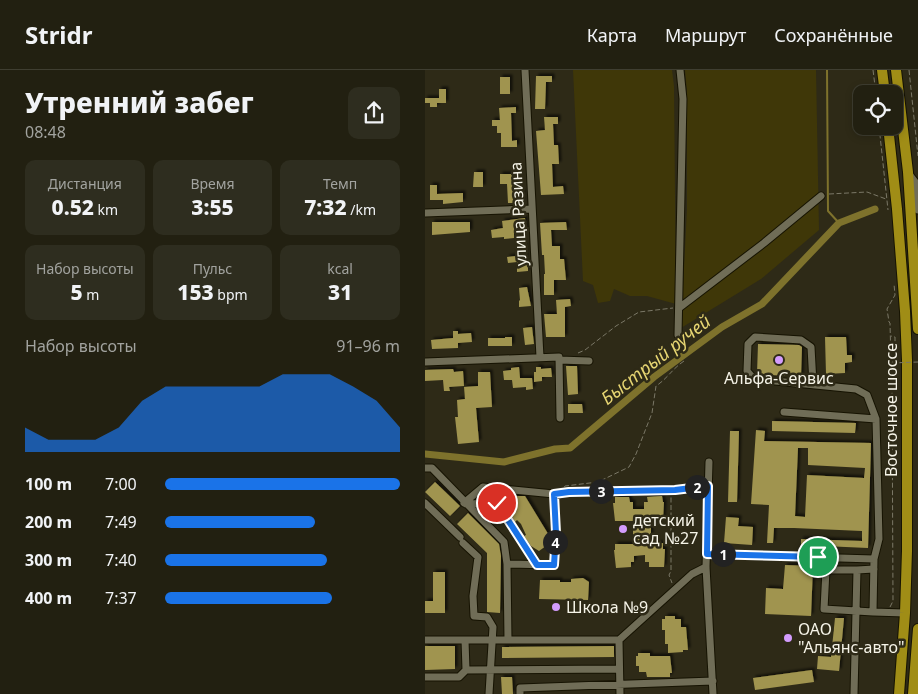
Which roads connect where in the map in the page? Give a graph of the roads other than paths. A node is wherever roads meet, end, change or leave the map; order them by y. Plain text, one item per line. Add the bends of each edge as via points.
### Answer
1 (525, 70) edge
2 (680, 70) edge
3 (882, 70) edge
4 (896, 70) edge
5 (884, 85) edge
6 (889, 135) edge
7 (908, 172) junction
8 (821, 196) road end
9 (531, 209) junction
10 (918, 210) edge
11 (425, 213) edge
12 (679, 308) junction
13 (918, 329) edge
14 (678, 335) dead end
15 (540, 357) junction
16 (559, 359) junction
17 (589, 361) dead end
18 (425, 362) edge
19 (813, 384) junction
20 (784, 412) dead end
21 (560, 418) dead end
22 (876, 419) junction
23 (709, 462) dead end
24 (425, 468) edge
25 (425, 503) edge
26 (465, 504) junction
27 (707, 554) junction
28 (874, 559) junction
29 (507, 564) junction
30 (537, 565) junction
31 (706, 568) junction
32 (874, 569) junction
33 (857, 570) junction
34 (856, 611) junction
35 (873, 612) junction
36 (905, 613) junction
37 (918, 629) edge
38 (425, 640) edge
39 (465, 640) junction
40 (492, 640) junction
41 (508, 640) junction
42 (619, 640) junction
43 (619, 669) junction
44 (466, 670) junction
45 (491, 670) junction
46 (425, 677) edge
47 (713, 681) junction
48 (620, 685) junction
49 (489, 694) edge
50 (520, 694) edge
51 (620, 694) edge
52 (713, 694) edge
53 (854, 694) edge
54 (899, 694) edge
55 (913, 694) edge

1 - 9 street, улица Разина
2 - 12 street via 683,99
3 - 5 highway
4 - 7 highway, Восточное шоссе
6 - 36 highway, Восточное шоссе via 906,345
7 - 10 street via 916,183
7 - 13 highway, Восточное шоссе
8 - 12 street
9 - 11 street
9 - 15 street, улица Разина
12 - 14 street
15 - 16 street
15 - 18 street
16 - 17 street
16 - 21 street
19 - 19 street via 811,347 801,340 755,337 747,344 747,371 754,379
19 - 22 street via 856,389 867,395
20 - 22 street
22 - 28 street via 879,539
23 - 27 street
24 - 26 street via 432,468
25 - 40 street via 478,557 474,616 487,617 493,627
26 - 29 street via 503,542
26 - 30 street via 497,503
26 - 30 street via 483,487 554,494 554,565
27 - 28 street
27 - 31 street
28 - 32 street
29 - 30 street
29 - 41 street
31 - 42 street via 692,574
31 - 47 street
32 - 33 street
32 - 35 street
33 - 34 street
33 - 34 street via 825,570 825,609
34 - 35 street
34 - 53 street
35 - 36 street
36 - 54 highway, Восточное шоссе
37 - 55 highway
38 - 39 street
39 - 40 street
39 - 44 street
40 - 41 street
40 - 45 street
41 - 42 street
42 - 43 street
43 - 45 street
43 - 48 street
44 - 45 street
44 - 46 street via 459,677
45 - 49 street
47 - 48 street
47 - 52 street
48 - 50 street via 520,688
48 - 51 street

